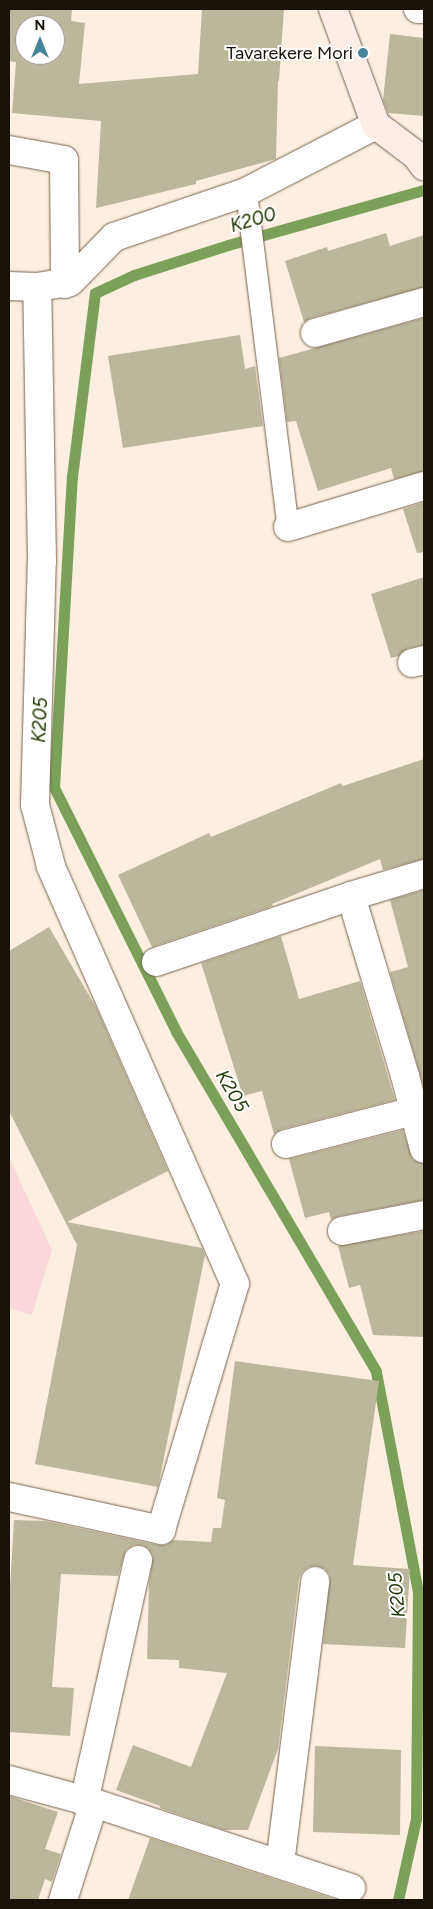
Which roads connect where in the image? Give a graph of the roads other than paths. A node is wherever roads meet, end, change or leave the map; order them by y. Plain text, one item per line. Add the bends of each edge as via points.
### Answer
1 (333, 9) edge
2 (418, 9) edge
3 (424, 9) edge
4 (376, 125) junction
5 (9, 150) edge
6 (420, 160) edge
7 (246, 192) junction
8 (68, 283) junction
9 (9, 286) edge
10 (37, 288) junction
11 (424, 302) edge
12 (315, 333) dead end
13 (424, 486) edge
14 (288, 527) joint
15 (424, 874) edge
16 (352, 896) junction
17 (156, 962) dead end
18 (414, 1110) junction
19 (286, 1144) dead end
20 (424, 1149) edge
21 (424, 1215) edge
22 (342, 1231) dead end
23 (9, 1496) edge
24 (138, 1560) dead end
25 (315, 1581) dead end
26 (9, 1780) edge
27 (89, 1802) junction
28 (280, 1864) junction
29 (352, 1888) dead end
30 (63, 1900) edge

1 - 4 main road
2 - 3 street
4 - 6 main road
4 - 7 street
5 - 8 street via 64,160
7 - 8 street via 114,237
7 - 14 lane
8 - 10 street
9 - 10 street
10 - 23 street via 42,560 35,805 51,866 235,1284 160,1530
11 - 12 street
13 - 14 street
15 - 16 street
16 - 17 street
16 - 18 street
18 - 19 street
18 - 20 street
21 - 22 street
24 - 27 street
25 - 28 street
26 - 27 street
27 - 28 street
27 - 30 street
28 - 29 street

